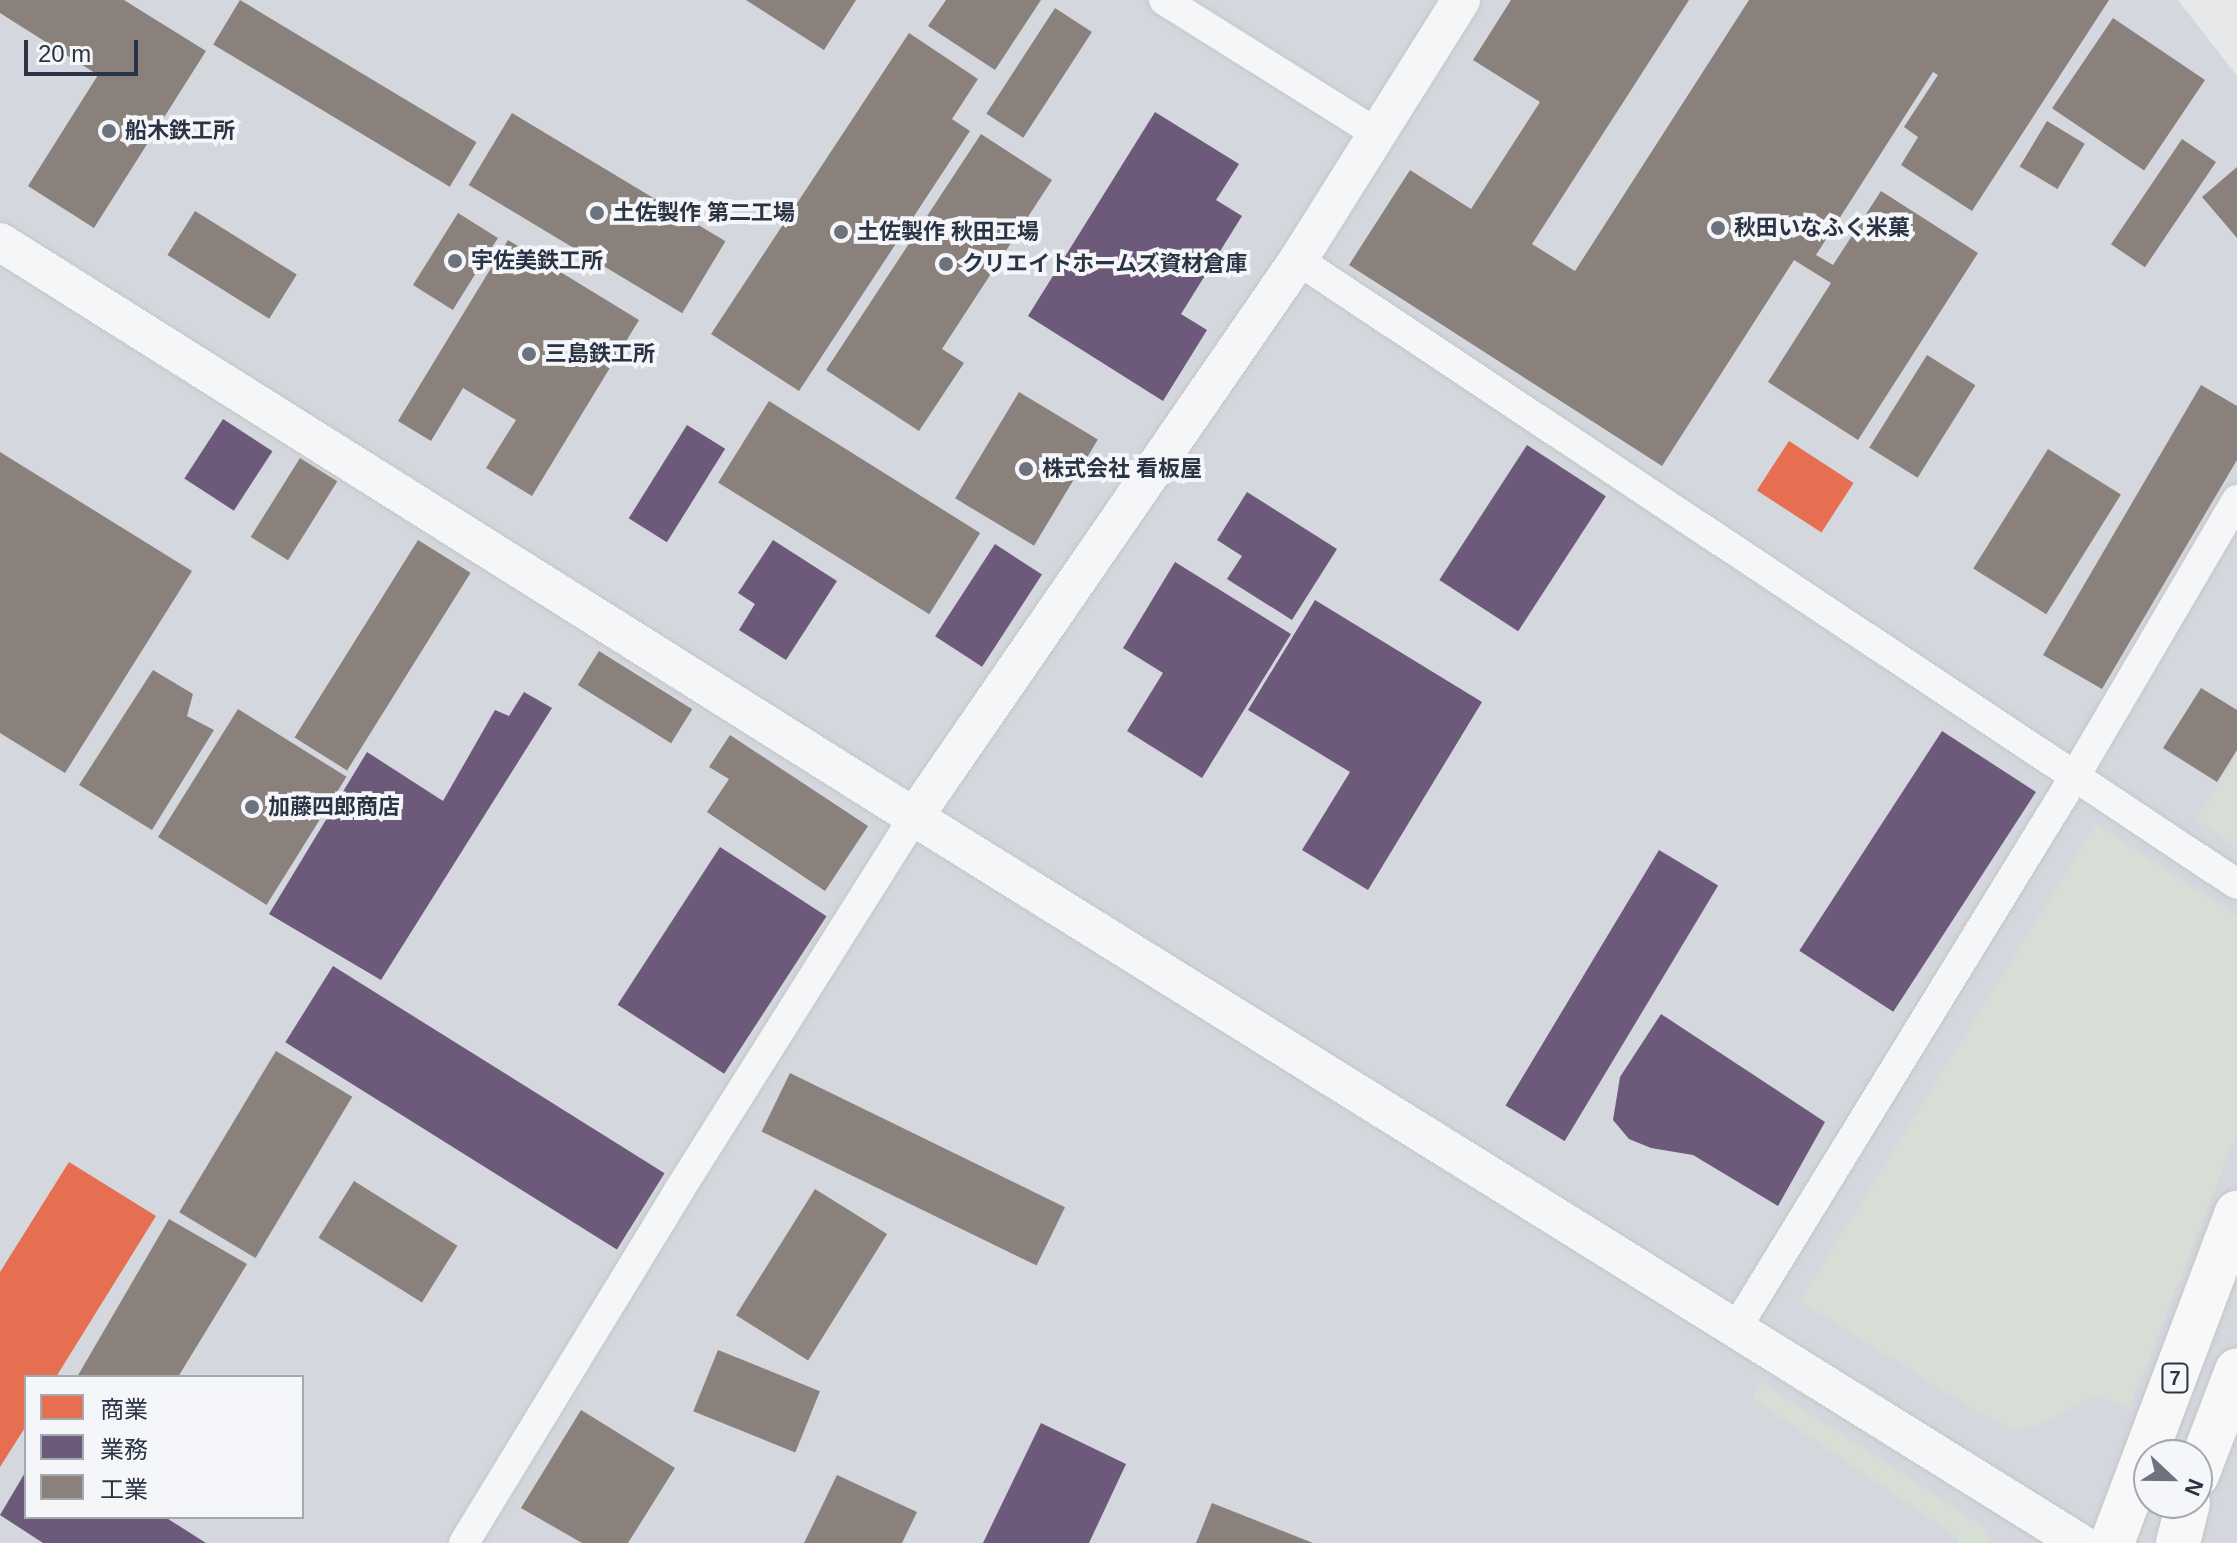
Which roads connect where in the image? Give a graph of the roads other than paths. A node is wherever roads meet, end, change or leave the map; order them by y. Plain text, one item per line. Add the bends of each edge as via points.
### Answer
1 (1164, 0) edge
2 (1461, 0) edge
3 (1378, 134) junction
4 (0, 242) edge
5 (1298, 260) junction
6 (2237, 500) edge
7 (2075, 776) junction
8 (914, 817) junction
9 (2237, 884) edge
10 (2237, 1213) edge
11 (1735, 1330) junction
12 (2237, 1370) edge
13 (2211, 1439) edge
14 (2184, 1519) edge
15 (464, 1543) edge
16 (2080, 1543) edge
17 (2112, 1543) edge
18 (2178, 1543) edge

1 - 3 street
2 - 3 street
3 - 5 street
4 - 8 street
5 - 7 street
5 - 8 street
6 - 7 street
7 - 9 street
7 - 11 street
8 - 11 street
8 - 15 street
10 - 17 highway, 7
11 - 16 street
12 - 13 highway
14 - 18 highway

